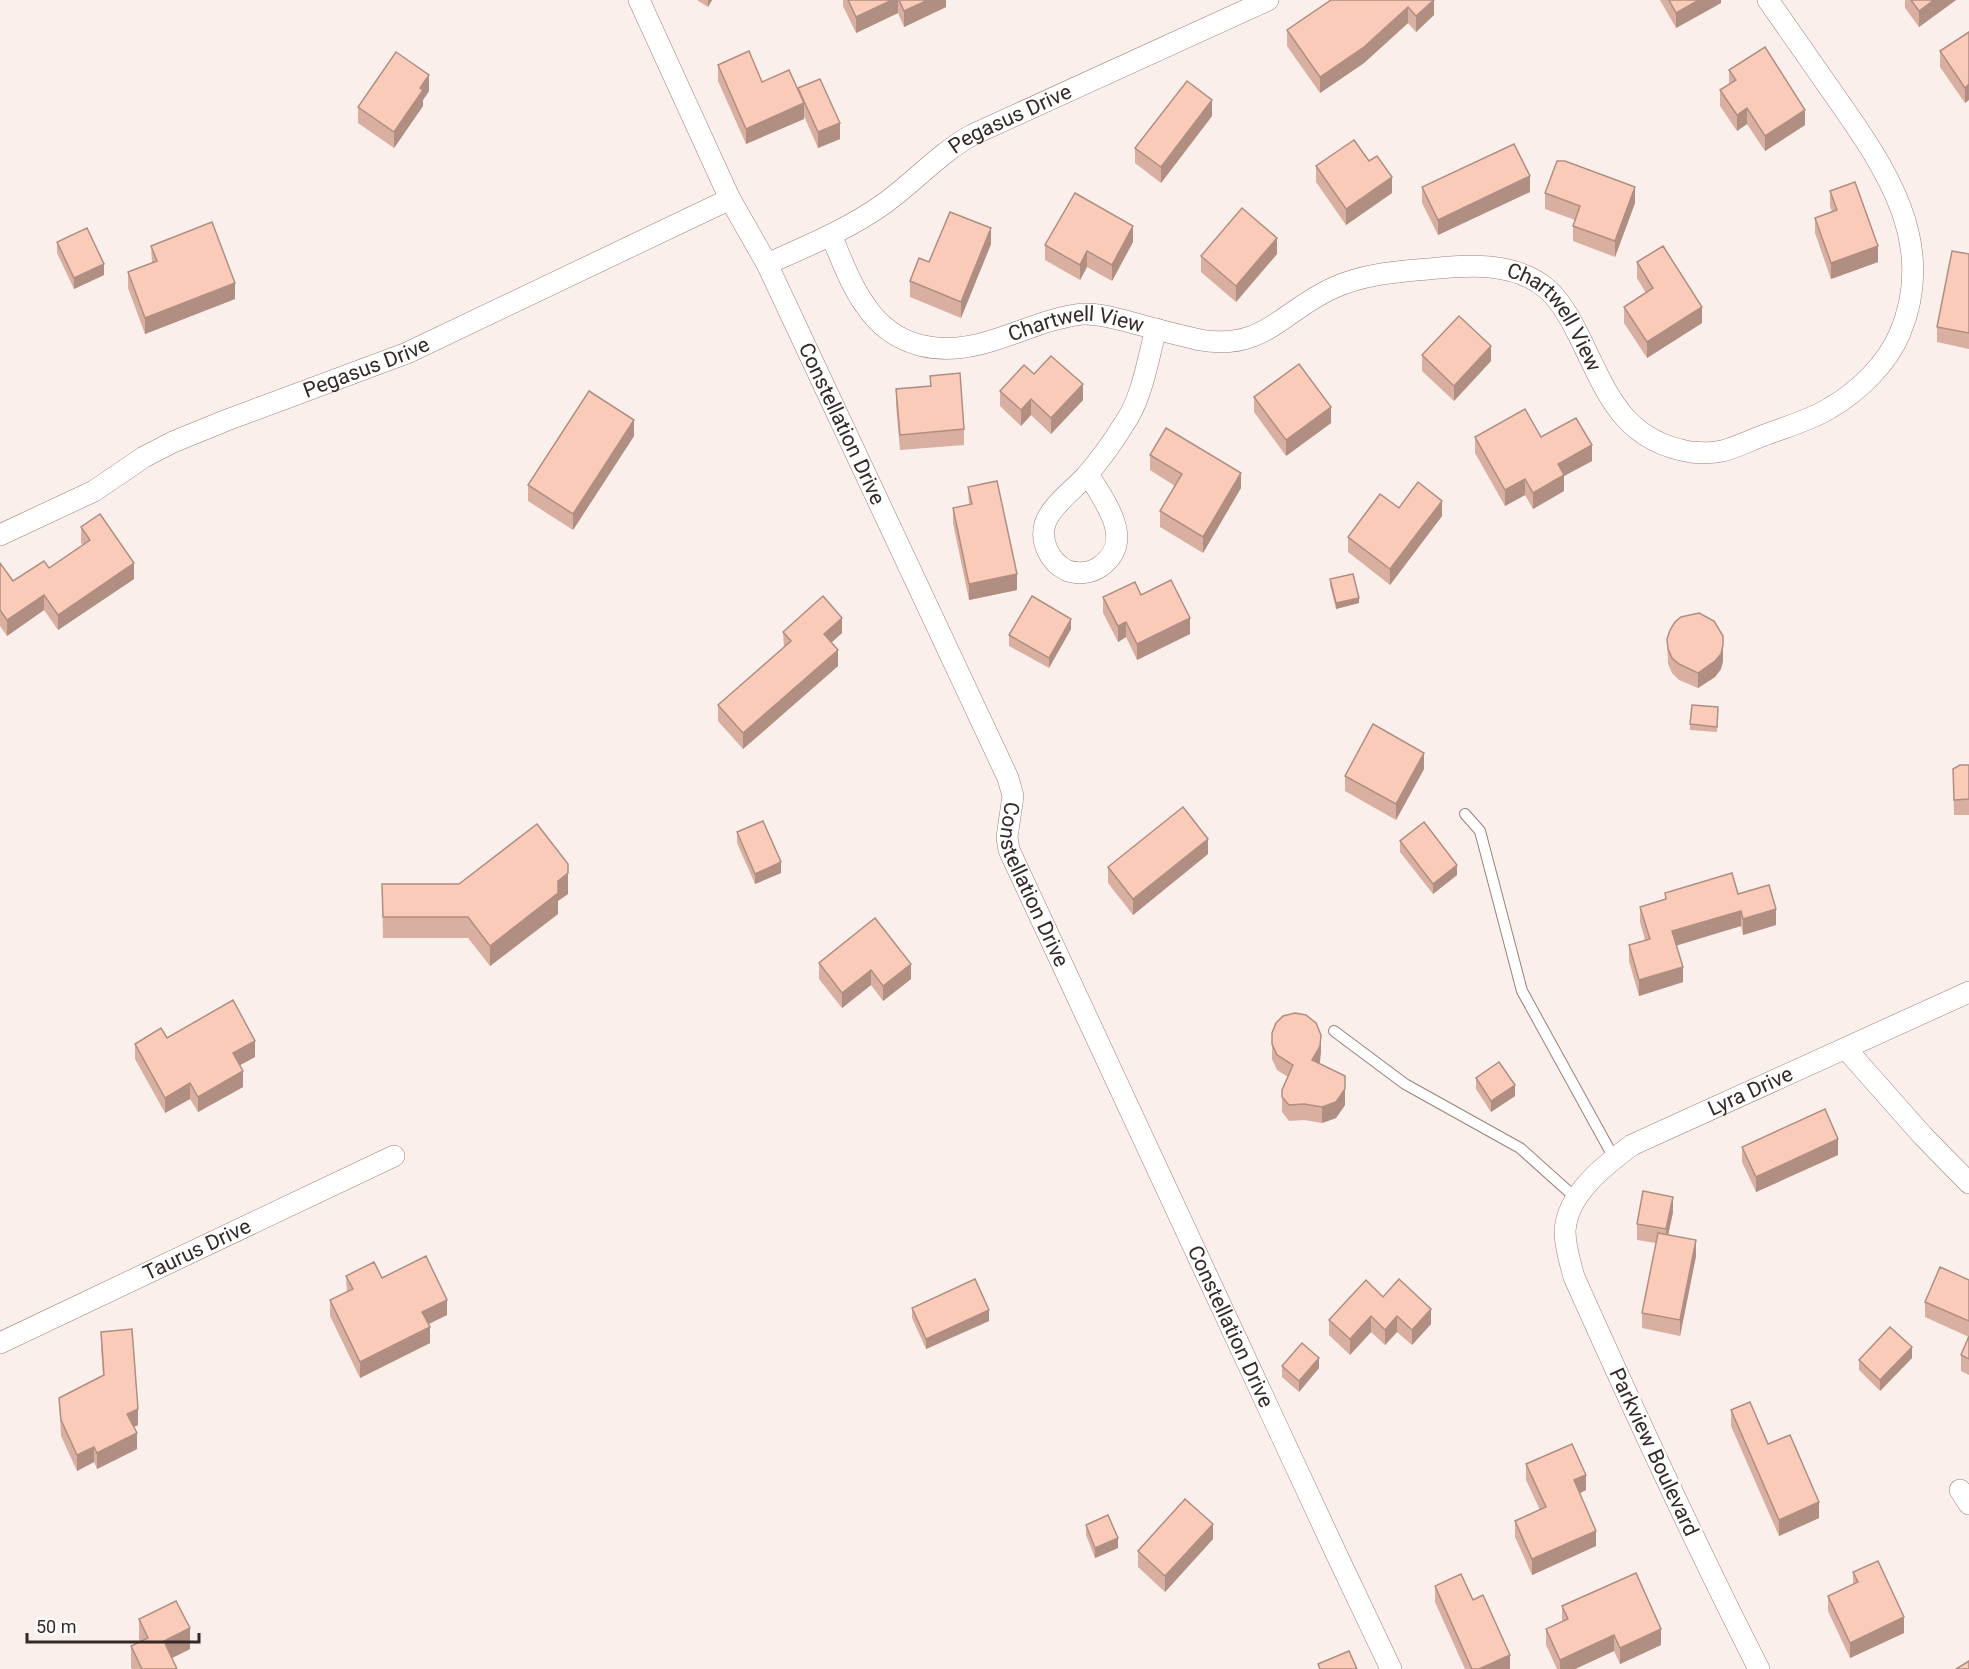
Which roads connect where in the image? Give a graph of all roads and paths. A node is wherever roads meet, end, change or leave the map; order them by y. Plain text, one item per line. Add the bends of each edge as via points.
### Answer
1 (639, 0) edge
2 (1268, 0) edge
3 (1768, 0) edge
4 (730, 199) junction
5 (831, 235) junction
6 (767, 264) junction
7 (1156, 329) junction
8 (1088, 474) dead end
9 (0, 535) edge
10 (1465, 814) dead end
11 (1969, 992) edge
12 (1334, 1031) dead end
13 (1846, 1049) junction
14 (394, 1156) dead end
15 (1614, 1158) junction
16 (1969, 1183) edge
17 (1577, 1199) junction
18 (1565, 1230) joint
19 (0, 1343) edge
20 (1391, 1669) edge
21 (1759, 1669) edge

1 - 4 street, Constellation Drive
2 - 5 street, Pegasus Drive via 972,135 887,202
3 - 7 street, Chartwell View via 1878,161 1900,205 1914,256 1913,289 1895,344 1860,386 1821,414 1720,452 1671,448 1630,425 1616,408 1574,325 1547,289 1511,271 1488,267 1375,273 1329,290 1270,329 1233,342 1215,343
4 - 6 street, Constellation Drive
4 - 9 street, Pegasus Drive via 407,353 173,442 94,491
5 - 6 street, Pegasus Drive
5 - 7 street, Chartwell View via 865,306 894,334 913,344 937,350 962,349 1086,314
6 - 20 street, Constellation Drive via 1008,778 1012,796 1009,850
7 - 8 street via 1135,404
10 - 15 lane via 1480,831 1522,991
11 - 13 street, Lyra Drive
12 - 17 lane via 1405,1084 1520,1148
13 - 15 street, Lyra Drive via 1632,1145
13 - 16 street
14 - 19 street, Taurus Drive
15 - 17 street, Lyra Drive
17 - 18 street, Lyra Drive
18 - 21 street, Parkview Boulevard via 1574,1277 1647,1439

